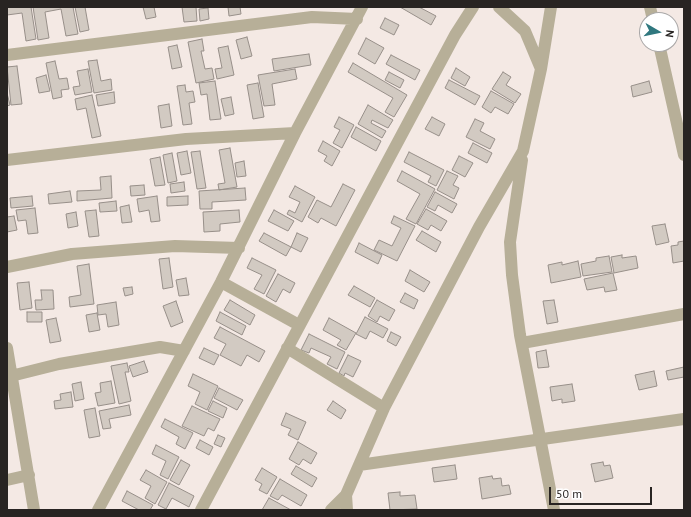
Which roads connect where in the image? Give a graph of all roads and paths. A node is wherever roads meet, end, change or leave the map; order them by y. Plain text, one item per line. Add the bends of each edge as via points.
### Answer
1 (362, 7) edge
2 (473, 7) edge
3 (499, 7) edge
4 (551, 7) edge
5 (357, 19) junction
6 (661, 52) edge
7 (7, 55) edge
8 (541, 69) junction
9 (295, 133) junction
10 (523, 151) junction
11 (684, 155) edge
12 (7, 160) edge
13 (239, 248) junction
14 (7, 267) edge
15 (221, 282) junction
16 (684, 314) edge
17 (299, 325) junction
18 (522, 343) junction
19 (7, 348) edge
20 (287, 348) junction
21 (184, 351) junction
22 (10, 376) edge
23 (384, 408) junction
24 (684, 419) edge
25 (542, 440) junction
26 (359, 465) junction
27 (29, 475) junction
28 (7, 480) edge
29 (346, 495) junction
30 (34, 510) edge
31 (98, 510) edge
32 (201, 510) edge
33 (331, 510) edge
34 (347, 510) edge
35 (554, 510) edge

1 - 5 street
2 - 17 street via 455,35
3 - 8 street via 525,31
4 - 8 street
5 - 7 street via 312,17
5 - 9 street
6 - 11 street
8 - 10 street
9 - 12 street via 186,139
9 - 13 street
10 - 18 street via 510,242
10 - 23 street via 479,227
13 - 14 street via 175,246 72,254
13 - 15 street
15 - 17 street
15 - 21 street
16 - 18 street
17 - 20 street
18 - 25 street
19 - 22 street
20 - 23 street
20 - 32 street
21 - 22 street via 160,347 58,364
21 - 31 street
22 - 27 street
23 - 26 street
24 - 25 street
25 - 26 street
25 - 35 street
26 - 29 street
27 - 28 street
27 - 30 street
29 - 33 street
29 - 34 street

